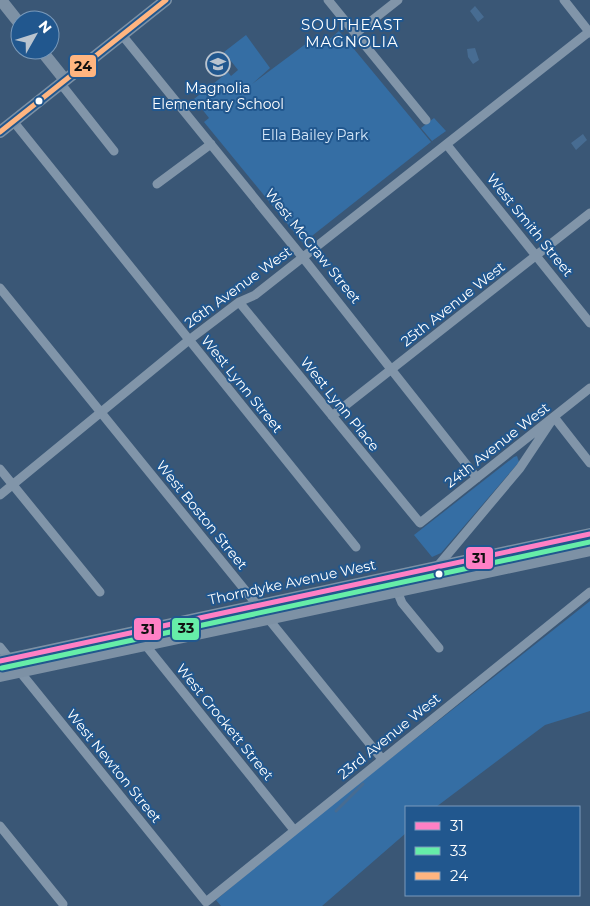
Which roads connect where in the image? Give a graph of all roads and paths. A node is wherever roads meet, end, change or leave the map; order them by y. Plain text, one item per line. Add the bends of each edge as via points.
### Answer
1 (1, 0) edge
2 (166, 0) edge
3 (328, 0) edge
4 (398, 0) edge
5 (564, 0) edge
6 (10, 11) edge
7 (590, 32) edge
8 (356, 33) junction
9 (122, 35) junction
10 (48, 60) edge
11 (63, 82) junction
12 (426, 120) dead end
13 (13, 122) junction
14 (0, 132) edge
15 (212, 144) junction
16 (447, 145) junction
17 (114, 151) dead end
18 (157, 184) dead end
19 (590, 213) edge
20 (536, 255) junction
21 (303, 257) junction
22 (0, 288) edge
23 (239, 302) junction
24 (590, 323) edge
25 (188, 340) junction
26 (392, 369) junction
27 (590, 388) edge
28 (101, 412) junction
29 (332, 416) junction
30 (554, 418) junction
31 (590, 463) edge
32 (0, 469) edge
33 (477, 478) junction
34 (12, 485) junction
35 (0, 495) edge
36 (420, 523) joint
37 (590, 534) edge
38 (356, 547) dead end
39 (590, 550) edge
40 (436, 567) junction
41 (391, 576) junction
42 (436, 583) junction
43 (398, 591) junction
44 (100, 592) dead end
45 (590, 592) edge
46 (256, 605) junction
47 (268, 620) junction
48 (135, 632) junction
49 (146, 646) junction
50 (0, 647) edge
51 (439, 648) dead end
52 (5, 660) edge
53 (21, 673) junction
54 (0, 676) edge
55 (382, 759) junction
56 (0, 826) edge
57 (294, 830) junction
58 (206, 902) joint
59 (63, 904) dead end

1 - 6 main road
2 - 9 main road
3 - 8 street
4 - 8 street
5 - 7 street
7 - 16 street, 26th Avenue West
8 - 12 street
9 - 11 main road
9 - 15 street, West McGraw Street
10 - 11 main road
11 - 13 main road
11 - 17 street
13 - 14 main road
13 - 25 street, West Lynn Street
15 - 18 street
15 - 21 street, West McGraw Street
16 - 20 street, West Smith Street
16 - 21 street, 26th Avenue West
19 - 20 street, 25th Avenue West
20 - 24 street, West Smith Street
20 - 26 street, 25th Avenue West
21 - 23 street, 26th Avenue West via 255,295
21 - 26 street, West McGraw Street
22 - 28 street, West Boston Street
23 - 25 street, 26th Avenue West
23 - 29 street, West Lynn Place
25 - 28 street, 26th Avenue West
25 - 38 street, West Lynn Street
26 - 29 street, 25th Avenue West
26 - 33 street, West McGraw Street
27 - 30 street, 24th Avenue West
28 - 34 street, 26th Avenue West
28 - 46 street, West Boston Street
29 - 36 street, West Lynn Place
30 - 31 street
30 - 33 street, 24th Avenue West
30 - 40 street via 520,468
32 - 34 street
33 - 36 street, 24th Avenue West
34 - 35 street, 26th Avenue West
34 - 44 street
37 - 40 main road, Thorndyke Avenue West
39 - 42 main road
40 - 41 main road, Thorndyke Avenue West
40 - 42 street
41 - 43 street
41 - 46 main road, Thorndyke Avenue West
42 - 43 main road
43 - 47 main road
43 - 51 street via 402,603
45 - 55 street, 23rd Avenue West
46 - 47 street, West Boston Street
46 - 48 main road, Thorndyke Avenue West
47 - 49 main road
47 - 55 street, West Boston Street
48 - 49 street, West Crockett Street
48 - 52 main road, Thorndyke Avenue West
49 - 53 main road
49 - 57 street, West Crockett Street
50 - 52 street, West Newton Street
52 - 53 street, West Newton Street
53 - 54 main road
53 - 58 street, West Newton Street
55 - 57 street, 23rd Avenue West
56 - 59 street
57 - 58 street, 23rd Avenue West

